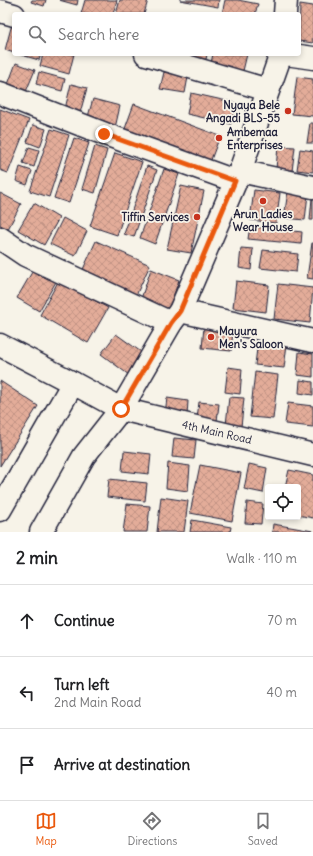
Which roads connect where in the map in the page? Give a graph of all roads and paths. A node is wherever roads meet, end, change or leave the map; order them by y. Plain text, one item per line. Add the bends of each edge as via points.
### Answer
1 (286, 0) edge
2 (0, 11) edge
3 (285, 12) edge
4 (12, 14) edge
5 (153, 56) edge
6 (280, 56) edge
7 (300, 56) edge
8 (313, 58) edge
9 (268, 90) junction
10 (0, 93) edge
11 (237, 176) junction
12 (313, 187) edge
13 (0, 238) edge
14 (176, 317) junction
15 (313, 341) edge
16 (0, 345) edge
17 (73, 383) junction
18 (121, 409) junction
19 (313, 455) edge
20 (0, 510) edge
21 (41, 532) edge

1 - 3 street
2 - 4 street
5 - 9 street
6 - 9 street
7 - 8 street
9 - 11 street
10 - 11 street via 104,134
11 - 12 street
11 - 14 street
13 - 14 street via 25,254
14 - 15 street
14 - 18 street
16 - 17 street, 4th Main Road
17 - 18 street, 4th Main Road
17 - 20 street
18 - 19 street, 4th Main Road
18 - 21 street via 84,456

